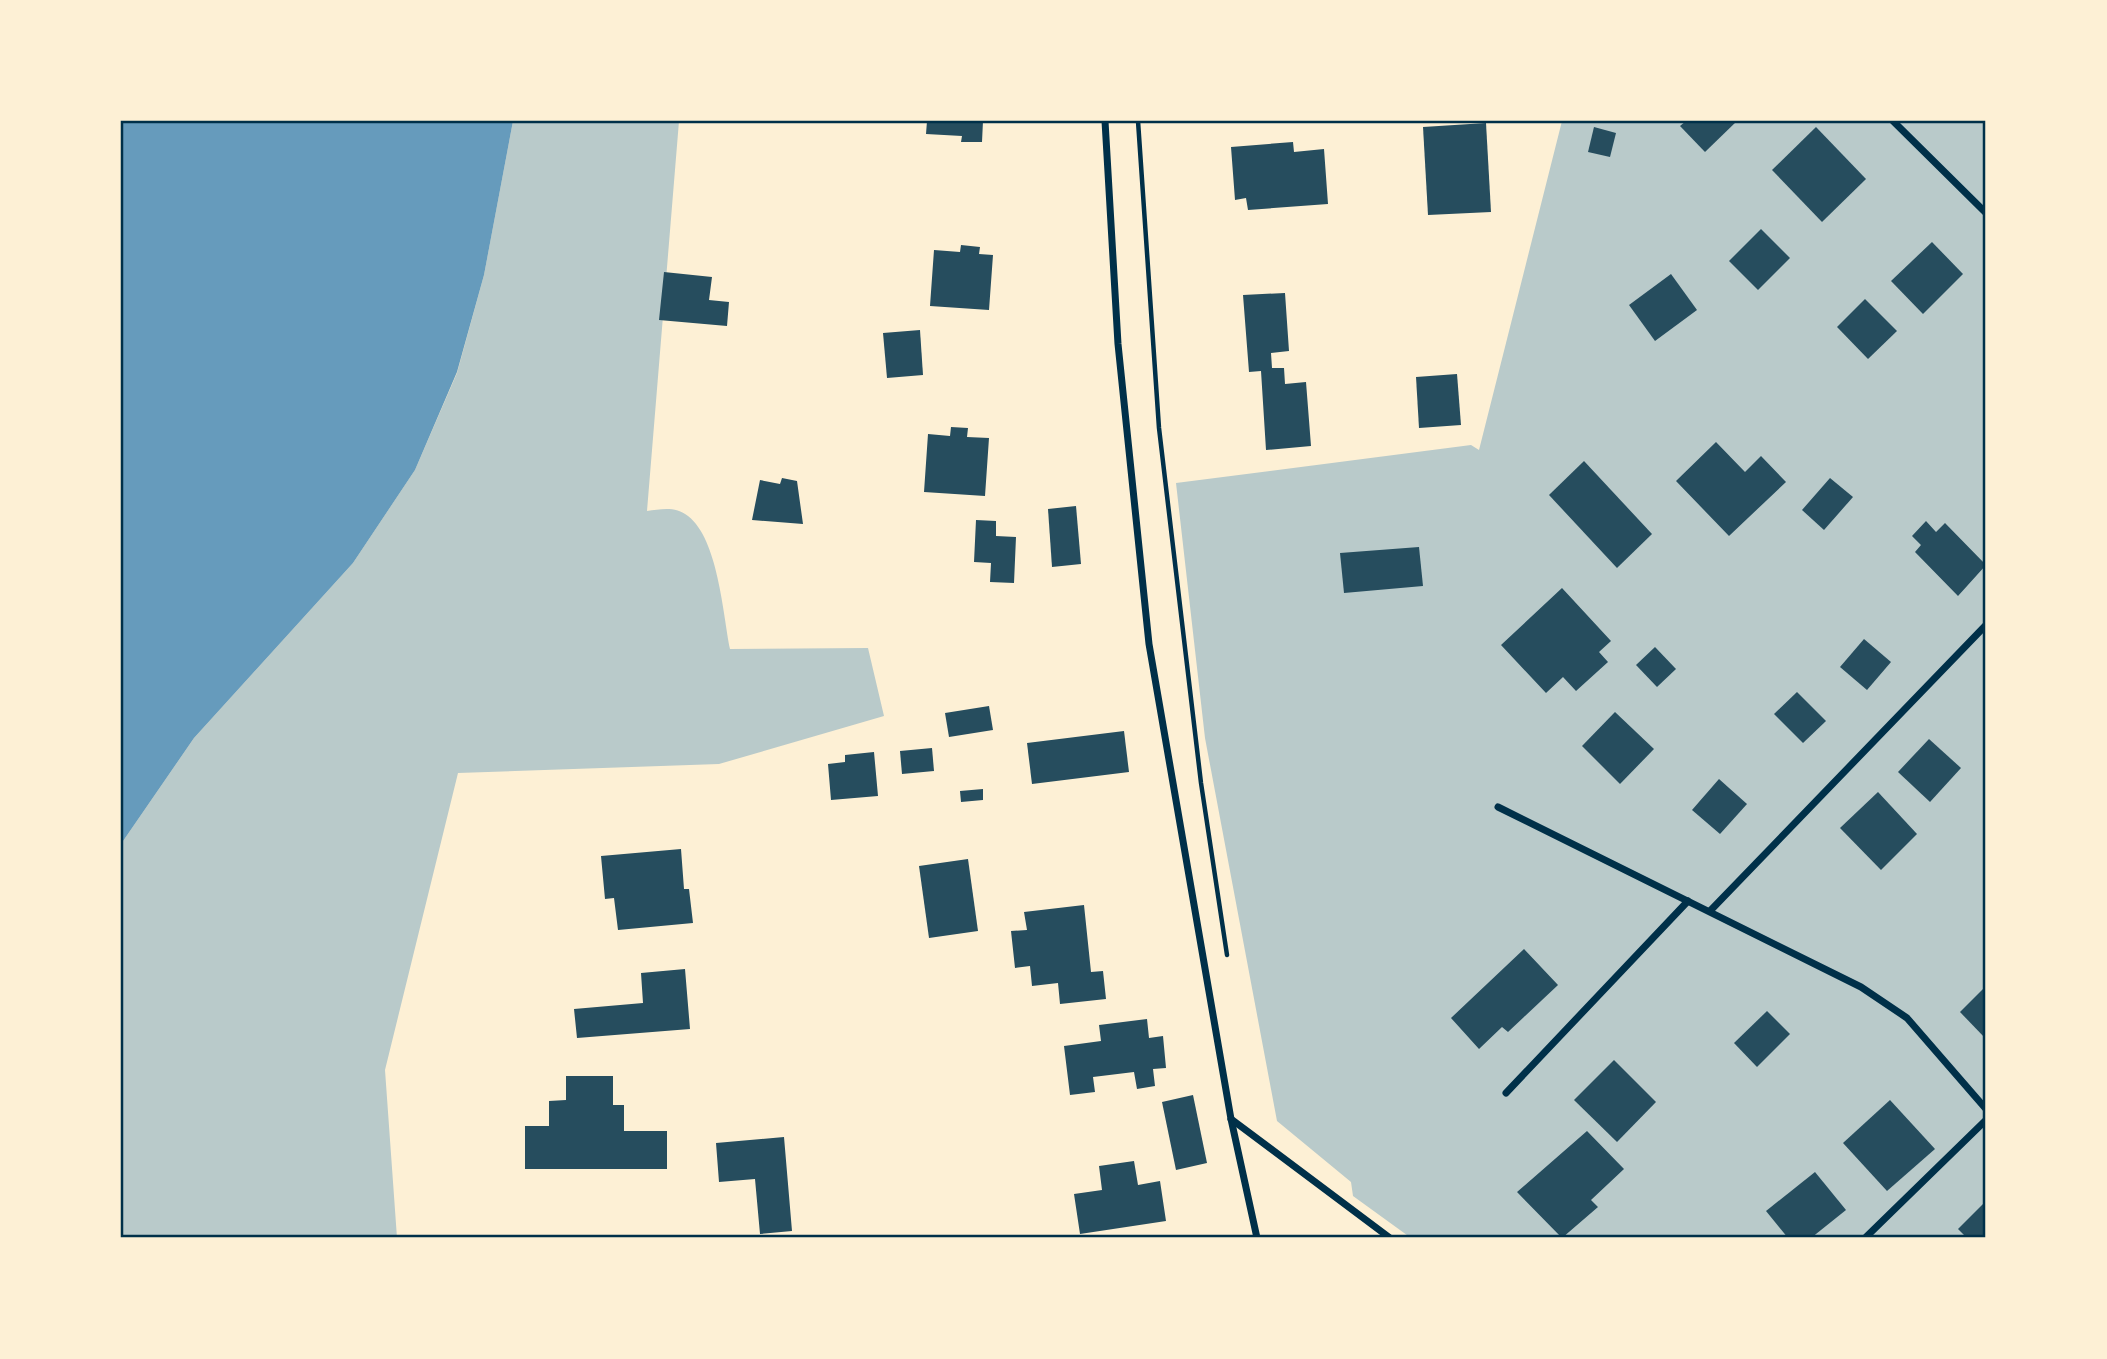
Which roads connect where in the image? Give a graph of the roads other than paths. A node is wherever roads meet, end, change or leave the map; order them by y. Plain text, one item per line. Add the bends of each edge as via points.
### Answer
1 (1105, 121) edge
2 (1893, 121) edge
3 (1986, 213) edge
4 (1986, 625) edge
5 (1498, 807) dead end
6 (1688, 901) junction
7 (1710, 911) junction
8 (1506, 1093) dead end
9 (1986, 1108) edge
10 (1231, 1119) junction
11 (1986, 1120) edge
12 (1257, 1238) edge
13 (1390, 1238) edge
14 (1865, 1238) edge

1 - 10 street via 1118,344 1149,643
2 - 3 street
4 - 7 street
5 - 6 street
6 - 7 street
6 - 8 street
7 - 9 street via 1861,987 1907,1018
10 - 12 street
10 - 13 street
11 - 14 street

